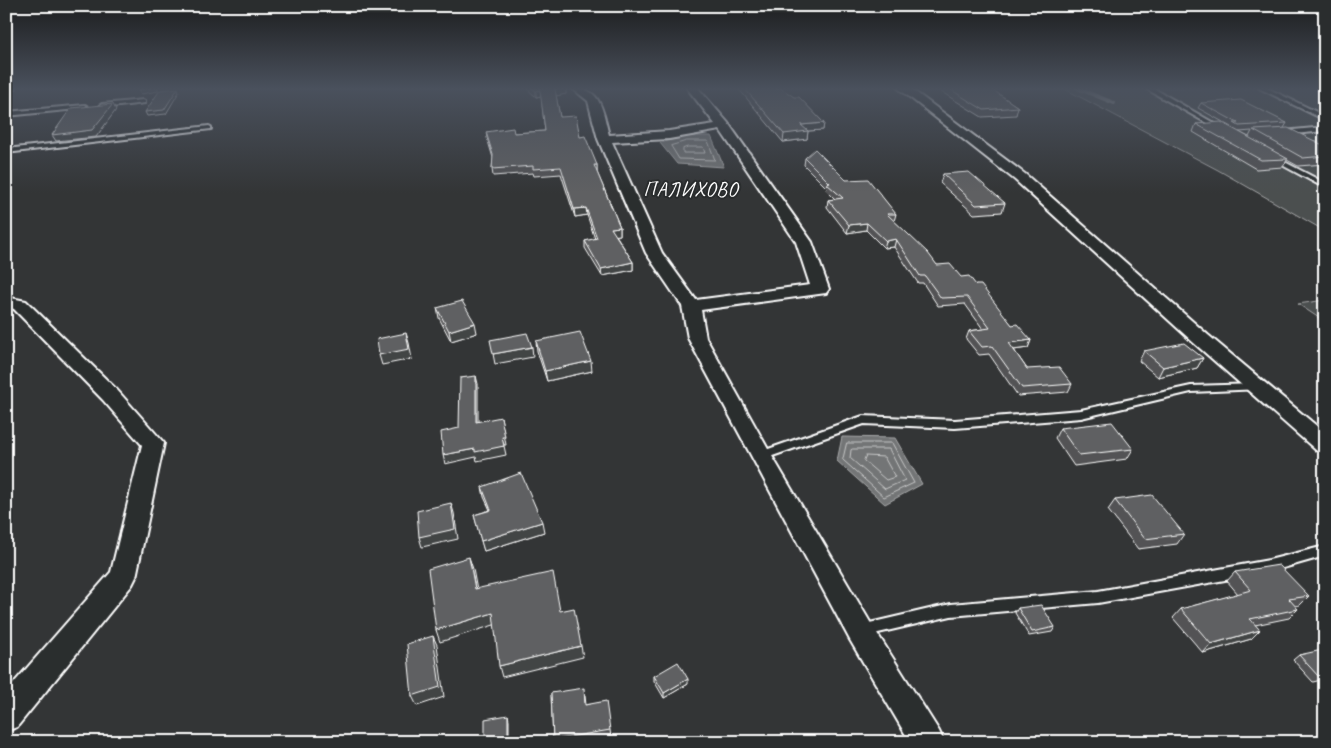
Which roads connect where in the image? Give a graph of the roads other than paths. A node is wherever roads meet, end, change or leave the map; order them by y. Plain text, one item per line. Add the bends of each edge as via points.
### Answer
1 (599, 123) edge
2 (722, 123) edge
3 (949, 123) edge
4 (1210, 123) edge
5 (724, 126) junction
6 (209, 128) dead end
7 (1325, 130) edge
8 (1226, 132) edge
9 (1280, 133) edge
10 (604, 139) junction
11 (6, 151) edge
12 (1267, 155) edge
13 (1325, 186) edge
14 (6, 302) edge
15 (691, 306) junction
16 (1258, 387) junction
17 (1325, 445) edge
18 (761, 456) junction
19 (1325, 552) edge
20 (860, 631) junction
21 (6, 716) edge
22 (928, 742) edge

1 - 10 street
2 - 5 street
3 - 16 street via 1020,177
4 - 8 lane
5 - 10 street via 669,135
5 - 15 street via 804,242 820,289
6 - 11 lane
7 - 9 lane
10 - 15 street via 654,253
12 - 13 lane
14 - 21 street via 20,306 153,443 124,577
15 - 18 street via 697,338
16 - 17 street
16 - 18 lane via 1191,389 1081,414 954,424 862,420
18 - 20 street
19 - 20 lane via 1269,566 1098,597 952,610
20 - 22 street

